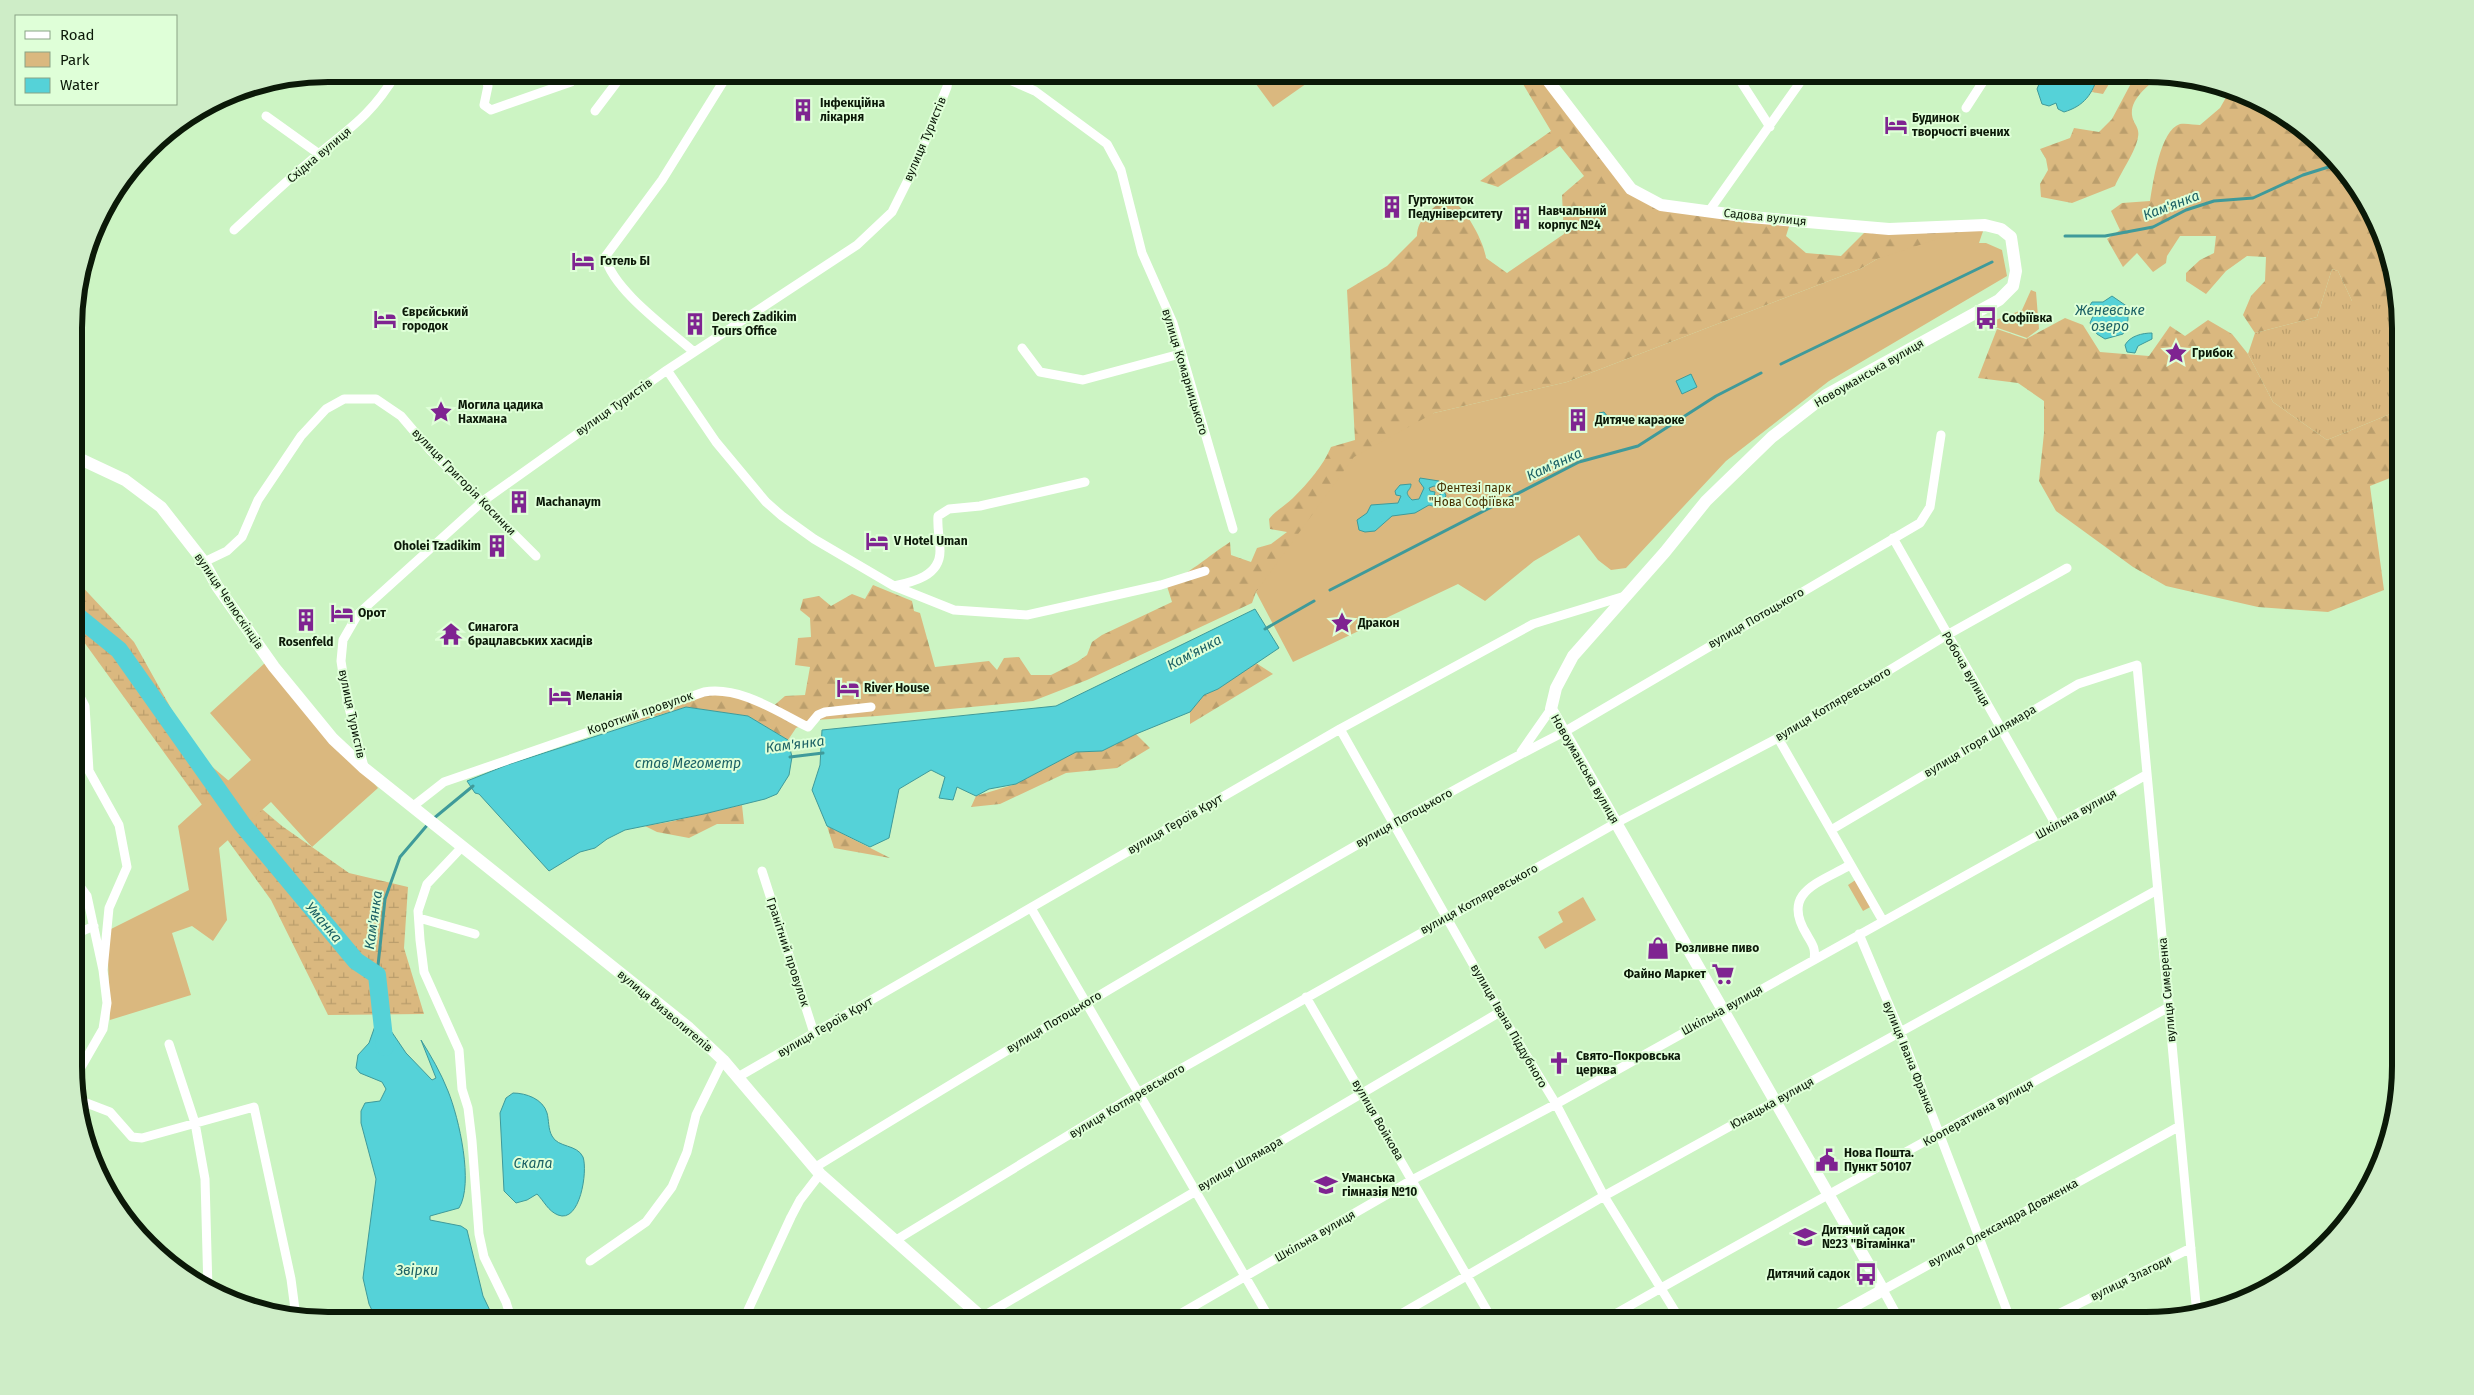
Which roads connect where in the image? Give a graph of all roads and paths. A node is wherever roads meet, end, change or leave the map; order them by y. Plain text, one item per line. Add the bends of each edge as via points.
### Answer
1 (391, 82) edge
2 (487, 82) edge
3 (571, 82) edge
4 (617, 82) edge
5 (723, 82) edge
6 (948, 82) edge
7 (1014, 82) edge
8 (1549, 82) edge
9 (1741, 82) edge
10 (1801, 82) edge
11 (1983, 82) edge
12 (1966, 108) dead end
13 (595, 111) dead end
14 (266, 116) dead end
15 (1770, 127) junction
16 (319, 154) junction
17 (1709, 211) junction
18 (234, 230) dead end
19 (2016, 271) joint
20 (1022, 348) dead end
21 (694, 352) junction
22 (1180, 354) junction
23 (668, 370) junction
24 (1941, 435) dead end
25 (82, 460) edge
26 (1085, 482) dead end
27 (483, 501) junction
28 (1233, 529) dead end
29 (1893, 538) junction
30 (536, 556) dead end
31 (204, 562) junction
32 (2067, 568) dead end
33 (1205, 571) dead end
34 (894, 586) junction
35 (1624, 596) junction
36 (1947, 634) junction
37 (2136, 665) joint
38 (82, 700) edge
39 (871, 707) dead end
40 (1551, 709) junction
41 (2000, 728) junction
42 (1340, 729) junction
43 (1564, 732) junction
44 (1778, 738) junction
45 (1519, 754) junction
46 (364, 768) junction
47 (2146, 775) junction
48 (416, 810) junction
49 (1616, 823) junction
50 (1394, 824) junction
51 (2056, 825) junction
52 (1831, 830) junction
53 (462, 847) junction
54 (1850, 865) junction
55 (762, 871) dead end
56 (82, 889) edge
57 (2157, 890) junction
58 (1031, 908) junction
59 (1447, 917) junction
60 (419, 918) junction
61 (1883, 921) junction
62 (94, 926) junction
63 (82, 931) edge
64 (475, 934) dead end
65 (1859, 934) junction
66 (1814, 959) junction
67 (103, 970) junction
68 (1306, 997) junction
69 (1086, 1002) junction
70 (2169, 1007) junction
71 (1723, 1010) junction
72 (1500, 1012) junction
73 (1900, 1031) junction
74 (814, 1033) junction
75 (169, 1044) dead end
76 (723, 1060) junction
77 (82, 1066) edge
78 (738, 1076) junction
79 (1362, 1092) junction
80 (1138, 1093) junction
81 (1775, 1101) junction
82 (85, 1103) edge
83 (1556, 1104) junction
84 (195, 1123) junction
85 (2178, 1126) junction
86 (1940, 1134) junction
87 (817, 1171) junction
88 (1412, 1180) junction
89 (1195, 1190) junction
90 (1828, 1194) junction
91 (1604, 1196) junction
92 (1979, 1236) junction
93 (896, 1240) junction
94 (2191, 1248) junction
95 (590, 1261) dead end
96 (1244, 1276) junction
97 (1468, 1276) junction
98 (208, 1281) edge
99 (1660, 1288) junction
100 (1883, 1290) junction
101 (2196, 1307) edge
102 (295, 1310) edge
103 (509, 1312) edge
104 (747, 1312) edge
105 (976, 1312) edge
106 (995, 1312) edge
107 (1183, 1312) edge
108 (1266, 1312) edge
109 (1405, 1312) edge
110 (1488, 1312) edge
111 (1619, 1312) edge
112 (1675, 1312) edge
113 (1843, 1312) edge
114 (1895, 1312) edge
115 (2008, 1312) edge
116 (2062, 1312) edge

1 - 16 street, Східна вулиця via 375,106
2 - 3 street via 484,105 491,110
4 - 13 street
5 - 21 street via 662,180 605,257 607,266 622,287
6 - 21 street, вулиця Туристів via 915,166 892,212 857,245
7 - 22 street, вулиця Комарницького via 1035,91 1108,144 1115,154 1142,253 1172,323
8 - 17 street, Садова вулиця via 1631,189 1661,205
9 - 15 street
10 - 15 street
11 - 12 street
14 - 16 street
15 - 17 street
16 - 18 street, Східна вулиця
17 - 19 street, Садова вулиця via 1889,229 1985,225 2001,229 2011,237
19 - 35 street, Новоуманська вулиця via 2013,286 1999,300 1826,396 1772,437 1706,500 1665,552
20 - 22 street via 1040,372 1083,380
21 - 23 street, вулиця Туристів
22 - 28 street, вулиця Комарницького
23 - 27 street, вулиця Туристів
23 - 34 street via 716,442 766,502 814,540
24 - 29 street, вулиця Потоцького via 1930,507 1920,523
25 - 31 street, вулиця Челюскінців via 125,480 161,507
26 - 34 street via 980,506 943,511 938,516 940,553 936,565 928,575
27 - 30 street, вулиця Григорія Косинки
27 - 31 street, вулиця Григорія Косинки via 430,450 401,416 376,399 344,399 326,409 301,436 258,500 242,537 227,551
27 - 46 street, вулиця Туристів via 358,614 343,640 341,661 347,700
29 - 36 street, Робоча вулиця
29 - 43 street, вулиця Потоцького
31 - 46 street, вулиця Челюскінців via 274,667 333,739
32 - 36 street, вулиця Котляревського
33 - 34 street via 1161,585 1027,615 954,610
35 - 40 street, Новоуманська вулиця via 1573,656 1556,688
35 - 42 street, вулиця Героїв Крут via 1533,624
36 - 41 street, Робоча вулиця
36 - 44 street, вулиця Котляревського
37 - 41 street, вулиця Ігоря Шлямара via 2078,684
37 - 47 street, вулиця Симеренка
38 - 67 street via 89,771 119,825 127,867 109,908
39 - 48 street, Короткий провулок via 825,712 808,726 740,694 719,689 704,692 444,782
40 - 43 street, Новоуманська вулиця
40 - 45 street
41 - 51 street, Робоча вулиця
41 - 52 street, вулиця Ігоря Шлямара
42 - 50 street, вулиця Івана Піддубного
42 - 58 street, вулиця Героїв Крут
43 - 45 street, вулиця Потоцького
43 - 49 street, Новоуманська вулиця
44 - 49 street, вулиця Котляревського
44 - 52 street
45 - 50 street, вулиця Потоцького
46 - 48 street, вулиця Визволителів
47 - 51 street, Шкільна вулиця
47 - 57 street, вулиця Симеренка
48 - 53 street, вулиця Визволителів
49 - 59 street, вулиця Котляревського
49 - 71 street, Новоуманська вулиця
50 - 59 street, вулиця Івана Піддубного
50 - 69 street, вулиця Потоцького
51 - 61 street, Шкільна вулиця
52 - 54 street
53 - 60 street via 427,884
53 - 76 street, вулиця Визволителів via 675,1017
54 - 61 street
54 - 66 street via 1806,890 1799,900 1797,916 1815,948
55 - 74 street, Гранітний провулок
56 - 62 street via 87,896
57 - 70 street, вулиця Симеренка
57 - 73 street, Юнацька вулиця
58 - 69 street
58 - 74 street, вулиця Героїв Крут
59 - 68 street, вулиця Котляревського
59 - 72 street, вулиця Івана Піддубного
60 - 64 street
60 - 103 street via 424,972 459,1050 484,1257
61 - 65 street, Шкільна вулиця
62 - 63 street
62 - 67 street
65 - 66 street, Шкільна вулиця
65 - 73 street, вулиця Івана Франка
66 - 71 street, Шкільна вулиця
67 - 77 street via 107,1003 103,1029
68 - 79 street, вулиця Войкова
68 - 80 street, вулиця Котляревського
69 - 80 street
69 - 87 street, вулиця Потоцького
70 - 85 street, вулиця Симеренка
70 - 86 street, Кооперативна вулиця
71 - 81 street, Новоуманська вулиця
71 - 83 street, Шкільна вулиця
72 - 79 street, вулиця Шлямара
72 - 83 street, вулиця Івана Піддубного
73 - 81 street, Юнацька вулиця
73 - 86 street, вулиця Івана Франка
74 - 78 street, вулиця Героїв Крут
75 - 84 street
76 - 78 street, вулиця Визволителів
76 - 95 street via 696,1115 687,1152 672,1187 646,1222
78 - 87 street, вулиця Визволителів
79 - 88 street, вулиця Войкова
79 - 89 street, вулиця Шлямара
80 - 89 street
80 - 93 street, вулиця Котляревського
81 - 90 street, Новоуманська вулиця
81 - 91 street, Юнацька вулиця
82 - 84 street via 110,1112 132,1137 142,1138
83 - 88 street, Шкільна вулиця
83 - 91 street, вулиця Івана Піддубного
84 - 98 street via 204,1179
84 - 102 street via 254,1107 292,1279
85 - 92 street, вулиця Олександра Довженка
85 - 94 street, вулиця Симеренка
86 - 90 street, Кооперативна вулиця
86 - 92 street, вулиця Івана Франка
87 - 93 street, вулиця Визволителів
87 - 104 street via 791,1217
88 - 96 street, Шкільна вулиця
88 - 97 street, вулиця Войкова
89 - 96 street
89 - 106 street, вулиця Шлямара
90 - 99 street, Кооперативна вулиця
90 - 100 street, Новоуманська вулиця
91 - 97 street, Юнацька вулиця
91 - 99 street, вулиця Івана Піддубного
92 - 100 street, вулиця Олександра Довженка
92 - 115 street, вулиця Івана Франка
93 - 105 street, вулиця Визволителів
94 - 101 street, вулиця Симеренка
94 - 116 street, вулиця Злагоди
96 - 107 street, Шкільна вулиця
96 - 108 street
97 - 109 street, Юнацька вулиця
97 - 110 street, вулиця Войкова
99 - 111 street, Кооперативна вулиця
99 - 112 street, вулиця Івана Піддубного
100 - 113 street, вулиця Олександра Довженка
100 - 114 street, Новоуманська вулиця

